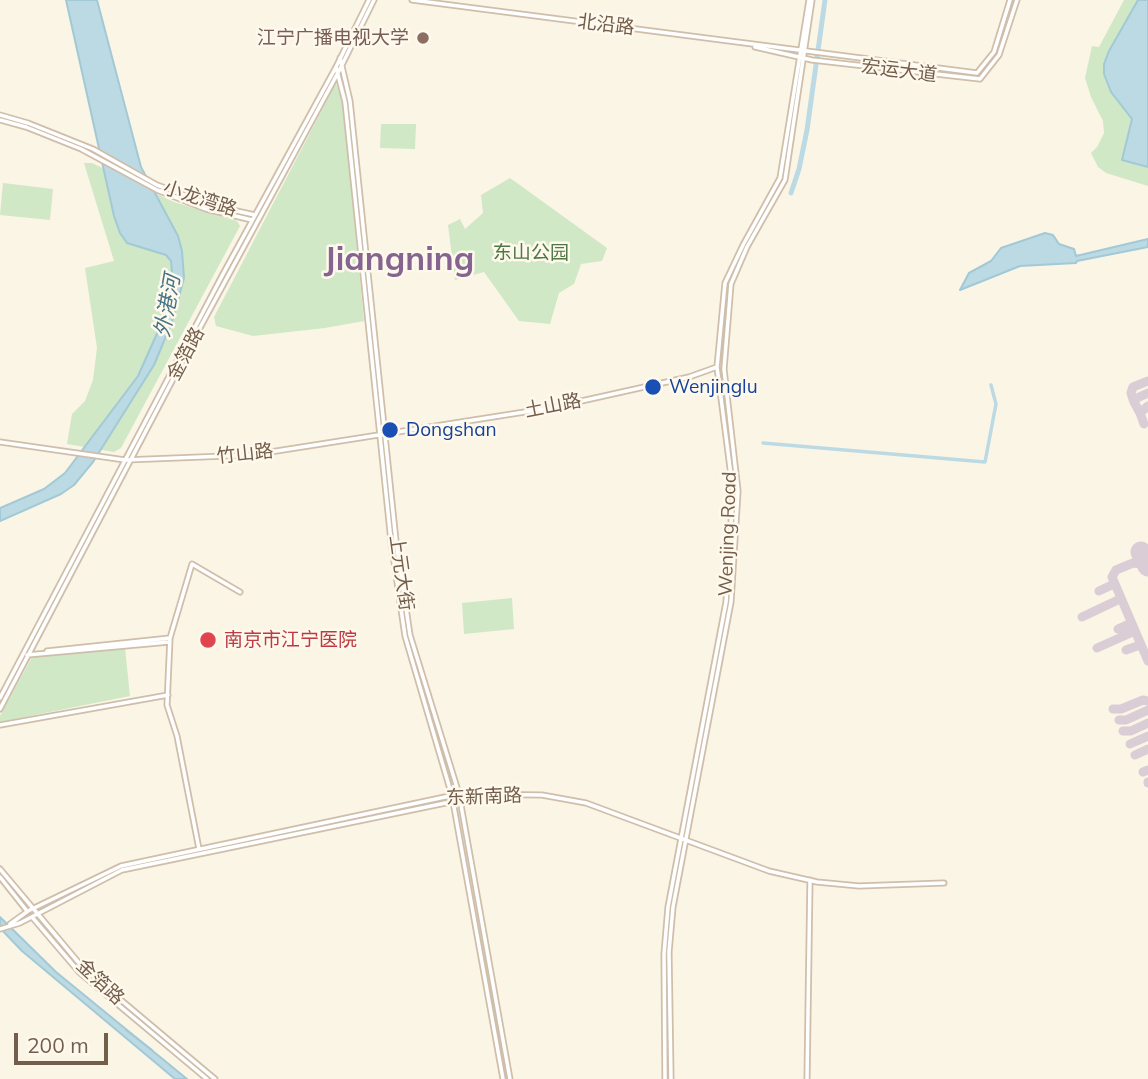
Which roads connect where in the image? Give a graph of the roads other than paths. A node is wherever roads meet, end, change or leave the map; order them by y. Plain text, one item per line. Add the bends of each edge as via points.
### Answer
1 (369, 0) edge
2 (374, 0) edge
3 (412, 0) edge
4 (810, 0) edge
5 (1010, 0) edge
6 (1017, 0) edge
7 (733, 41) junction
8 (802, 51) junction
9 (340, 58) junction
10 (801, 58) junction
11 (342, 65) junction
12 (336, 67) junction
13 (337, 75) junction
14 (0, 115) edge
15 (0, 120) edge
16 (82, 147) junction
17 (256, 217) junction
18 (718, 368) junction
19 (386, 433) junction
20 (379, 434) junction
21 (0, 442) edge
22 (127, 460) junction
23 (240, 592) dead end
24 (170, 640) junction
25 (25, 654) junction
26 (168, 695) junction
27 (0, 698) edge
28 (0, 709) edge
29 (0, 725) edge
30 (460, 797) junction
31 (452, 799) junction
32 (684, 838) junction
33 (199, 849) junction
34 (0, 869) edge
35 (0, 877) edge
36 (810, 880) junction
37 (944, 883) dead end
38 (28, 911) junction
39 (34, 913) junction
40 (10, 925) junction
41 (0, 929) edge
42 (207, 1079) edge
43 (215, 1079) edge
44 (503, 1079) edge
45 (510, 1079) edge
46 (665, 1079) edge
47 (671, 1079) edge
48 (807, 1079) edge

1 - 9 main road, 金箔路
2 - 11 main road, 金箔路
3 - 7 main road, 北沿路
4 - 8 main road, Wenjing Road
5 - 8 main road, 宏运大道 via 994,52 977,73
6 - 10 main road, 宏运大道 via 999,55 979,79
7 - 8 main road, 北沿路
7 - 10 main road, 宏运大道
8 - 10 main road, Wenjing Road
9 - 11 main road, 上元大街
9 - 12 main road, 金箔路
10 - 18 main road, Wenjing Road via 780,178 725,283
10 - 32 main road, Wenjing Road via 785,180 731,284 724,369 738,491 731,602
11 - 13 main road, 金箔路
11 - 19 main road, 上元大街 via 350,101
12 - 13 main road, 上元大街
12 - 17 main road, 金箔路
13 - 17 main road, 金箔路
13 - 20 main road, 上元大街 via 345,102
14 - 16 main road, 小龙湾路 via 28,122
15 - 16 main road, 小龙湾路
16 - 17 main road, 小龙湾路 via 157,188
17 - 22 main road, 金箔路
17 - 22 main road, 金箔路
18 - 19 main road, 土山路 via 551,408
18 - 32 main road, Wenjing Road via 733,491 726,602
19 - 20 main road, 竹山路
19 - 30 main road, 上元大街 via 410,635
20 - 22 main road, 竹山路 via 251,455
20 - 31 main road, 上元大街 via 405,636
21 - 22 main road, 竹山路
22 - 25 main road, 金箔路
23 - 24 main road via 192,564
24 - 25 main road
24 - 26 main road
25 - 27 main road, 金箔路
25 - 28 main road, 金箔路
26 - 29 main road
26 - 33 main road
30 - 31 main road, 东新南路
30 - 32 main road, 东新南路 via 542,795 586,803
30 - 45 main road, 上元大街
31 - 33 main road, 东新南路
31 - 39 main road, 东新南路 via 122,870
31 - 44 main road, 上元大街
32 - 36 main road, 东新南路 via 769,871
32 - 46 main road, Wenjing Road via 665,929
32 - 47 main road, Wenjing Road via 671,928
33 - 39 main road, 东新南路 via 121,866
34 - 39 main road, 金箔路
35 - 38 main road, 金箔路
36 - 37 main road, 东新南路 via 859,887
36 - 48 main road
38 - 39 main road, 金箔路
38 - 40 main road
39 - 40 main road
39 - 42 main road, 金箔路 via 79,972
39 - 43 main road, 金箔路 via 84,969
40 - 41 main road

